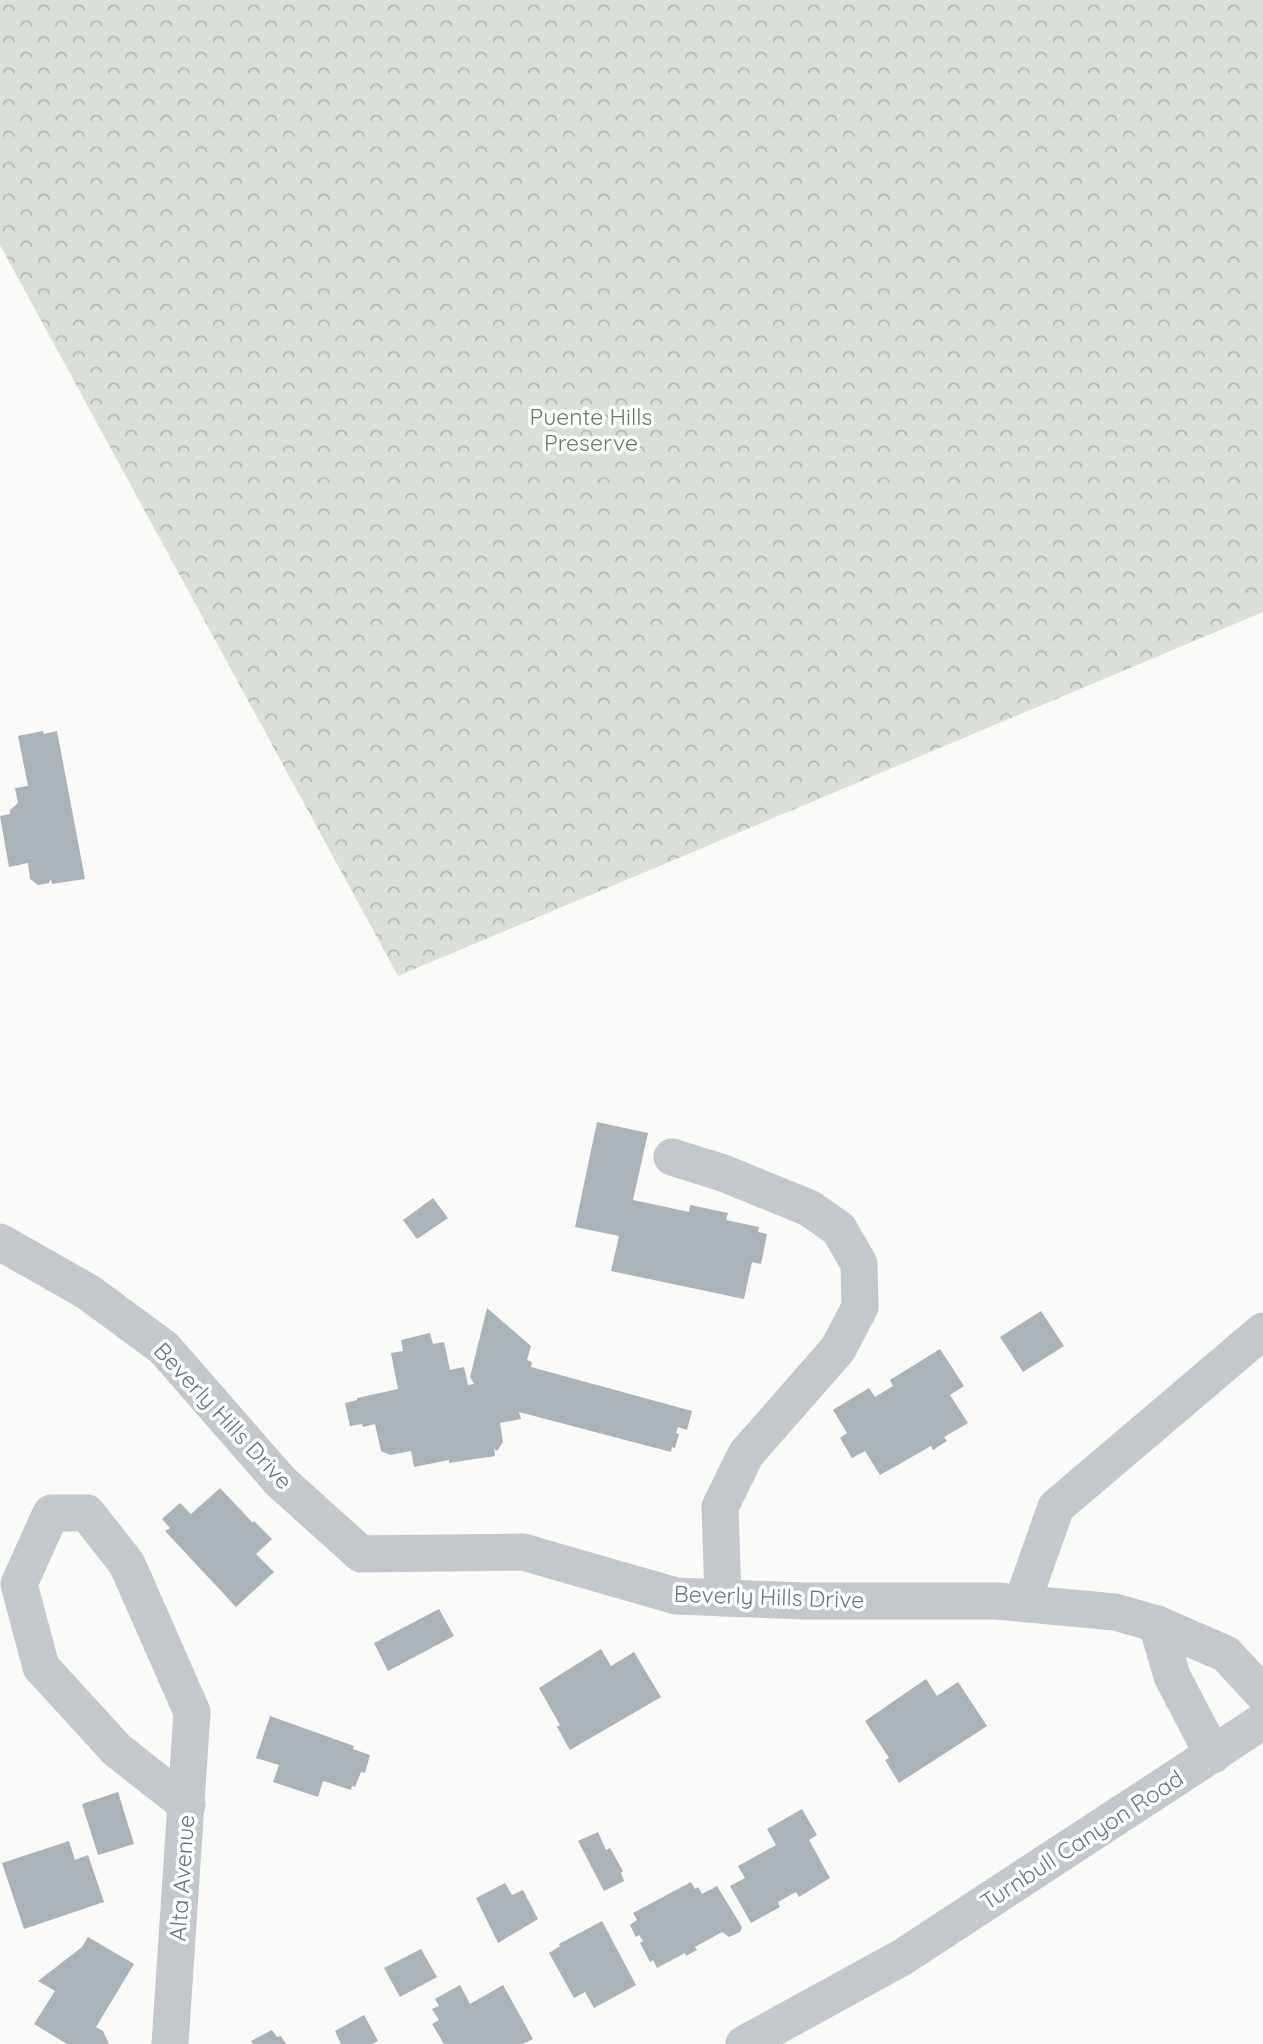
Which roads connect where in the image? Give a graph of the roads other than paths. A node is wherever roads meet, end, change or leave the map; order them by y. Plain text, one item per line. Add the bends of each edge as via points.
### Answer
1 (672, 1157) dead end
2 (0, 1242) edge
3 (1263, 1331) edge
4 (723, 1598) junction
5 (1021, 1603) junction
6 (1157, 1624) junction
7 (1263, 1694) edge
8 (1263, 1721) edge
9 (1213, 1755) junction
10 (187, 1805) junction
11 (170, 2044) edge
12 (744, 2044) edge

1 - 4 street via 808,1208 839,1229 859,1264 860,1307 838,1349 746,1454 720,1507
2 - 4 street, Beverly Hills Drive via 88,1292 164,1348 280,1481 361,1554 523,1552 676,1596
3 - 5 street via 1056,1507
4 - 5 street, Beverly Hills Drive
5 - 6 street, Beverly Hills Drive via 1115,1612
6 - 7 street, Beverly Hills Drive via 1226,1654
6 - 9 street via 1172,1676
8 - 9 street, Turnbull Canyon Road
9 - 12 street, Turnbull Canyon Road via 901,1958
10 - 10 street, Alta Avenue via 117,1750 41,1667 19,1584 51,1513 88,1513 127,1564 192,1712
10 - 11 street, Alta Avenue

